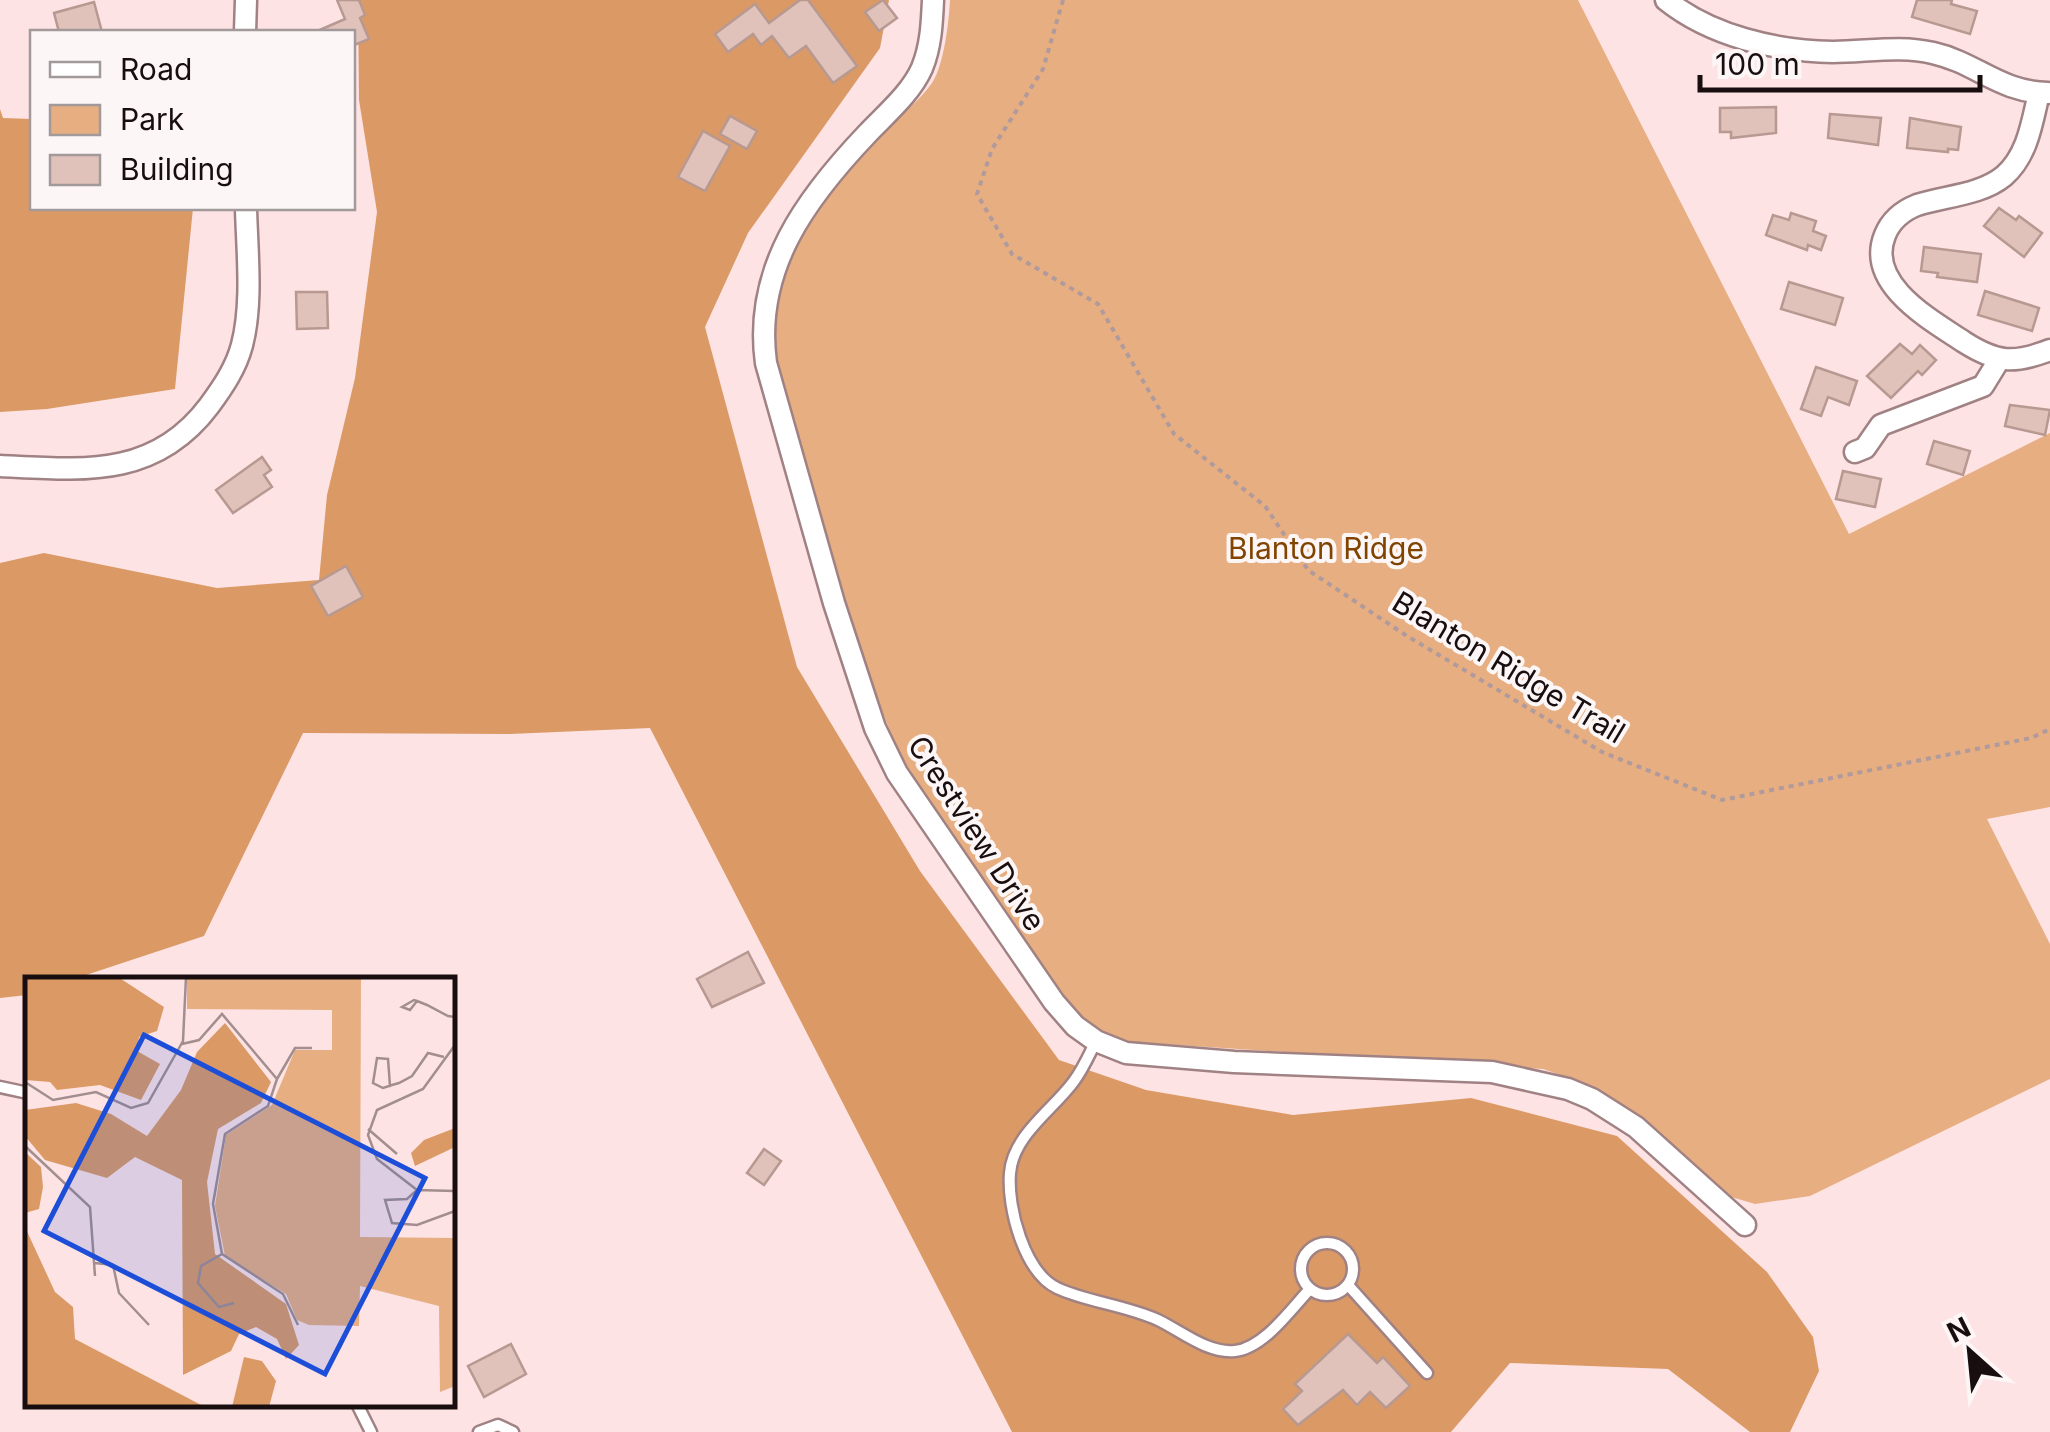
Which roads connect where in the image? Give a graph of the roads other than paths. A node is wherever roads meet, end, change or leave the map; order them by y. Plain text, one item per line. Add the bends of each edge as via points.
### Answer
1 (246, 0) edge
2 (934, 0) edge
3 (1666, 0) edge
4 (245, 30) edge
5 (2044, 93) edge
6 (246, 210) edge
7 (2050, 350) edge
8 (1999, 360) junction
9 (1855, 452) dead end
10 (0, 466) edge
11 (1096, 1041) junction
12 (0, 1087) edge
13 (25, 1092) edge
14 (1746, 1224) dead end
15 (1348, 1285) junction
16 (1310, 1289) junction
17 (1427, 1373) dead end
18 (358, 1407) edge
19 (371, 1432) edge
20 (479, 1432) edge
21 (513, 1432) edge

1 - 4 street
2 - 11 street, Crestview Drive via 920,72 820,184 790,234 763,307 766,363 862,691 897,773 1054,1002
3 - 5 street via 1715,31 1829,52 1930,52 2002,86
5 - 8 street via 2026,144 2007,173 1899,214 1881,249 1888,280 1908,300
6 - 10 street via 242,345 225,383 190,428 154,454 108,467
7 - 8 street
8 - 9 street via 1974,392 1882,425
11 - 14 street, Crestview Drive via 1126,1052 1234,1062 1492,1072 1568,1089 1636,1127
11 - 16 lane via 1074,1081 1025,1136 1010,1169 1013,1215 1042,1276 1052,1286 1127,1307 1218,1350 1236,1352 1253,1345
12 - 13 lane
15 - 16 lane via 1325,1296
15 - 16 lane via 1354,1268 1348,1252 1323,1243 1303,1258 1301,1274
15 - 17 lane
18 - 19 lane
20 - 21 lane via 498,1424

